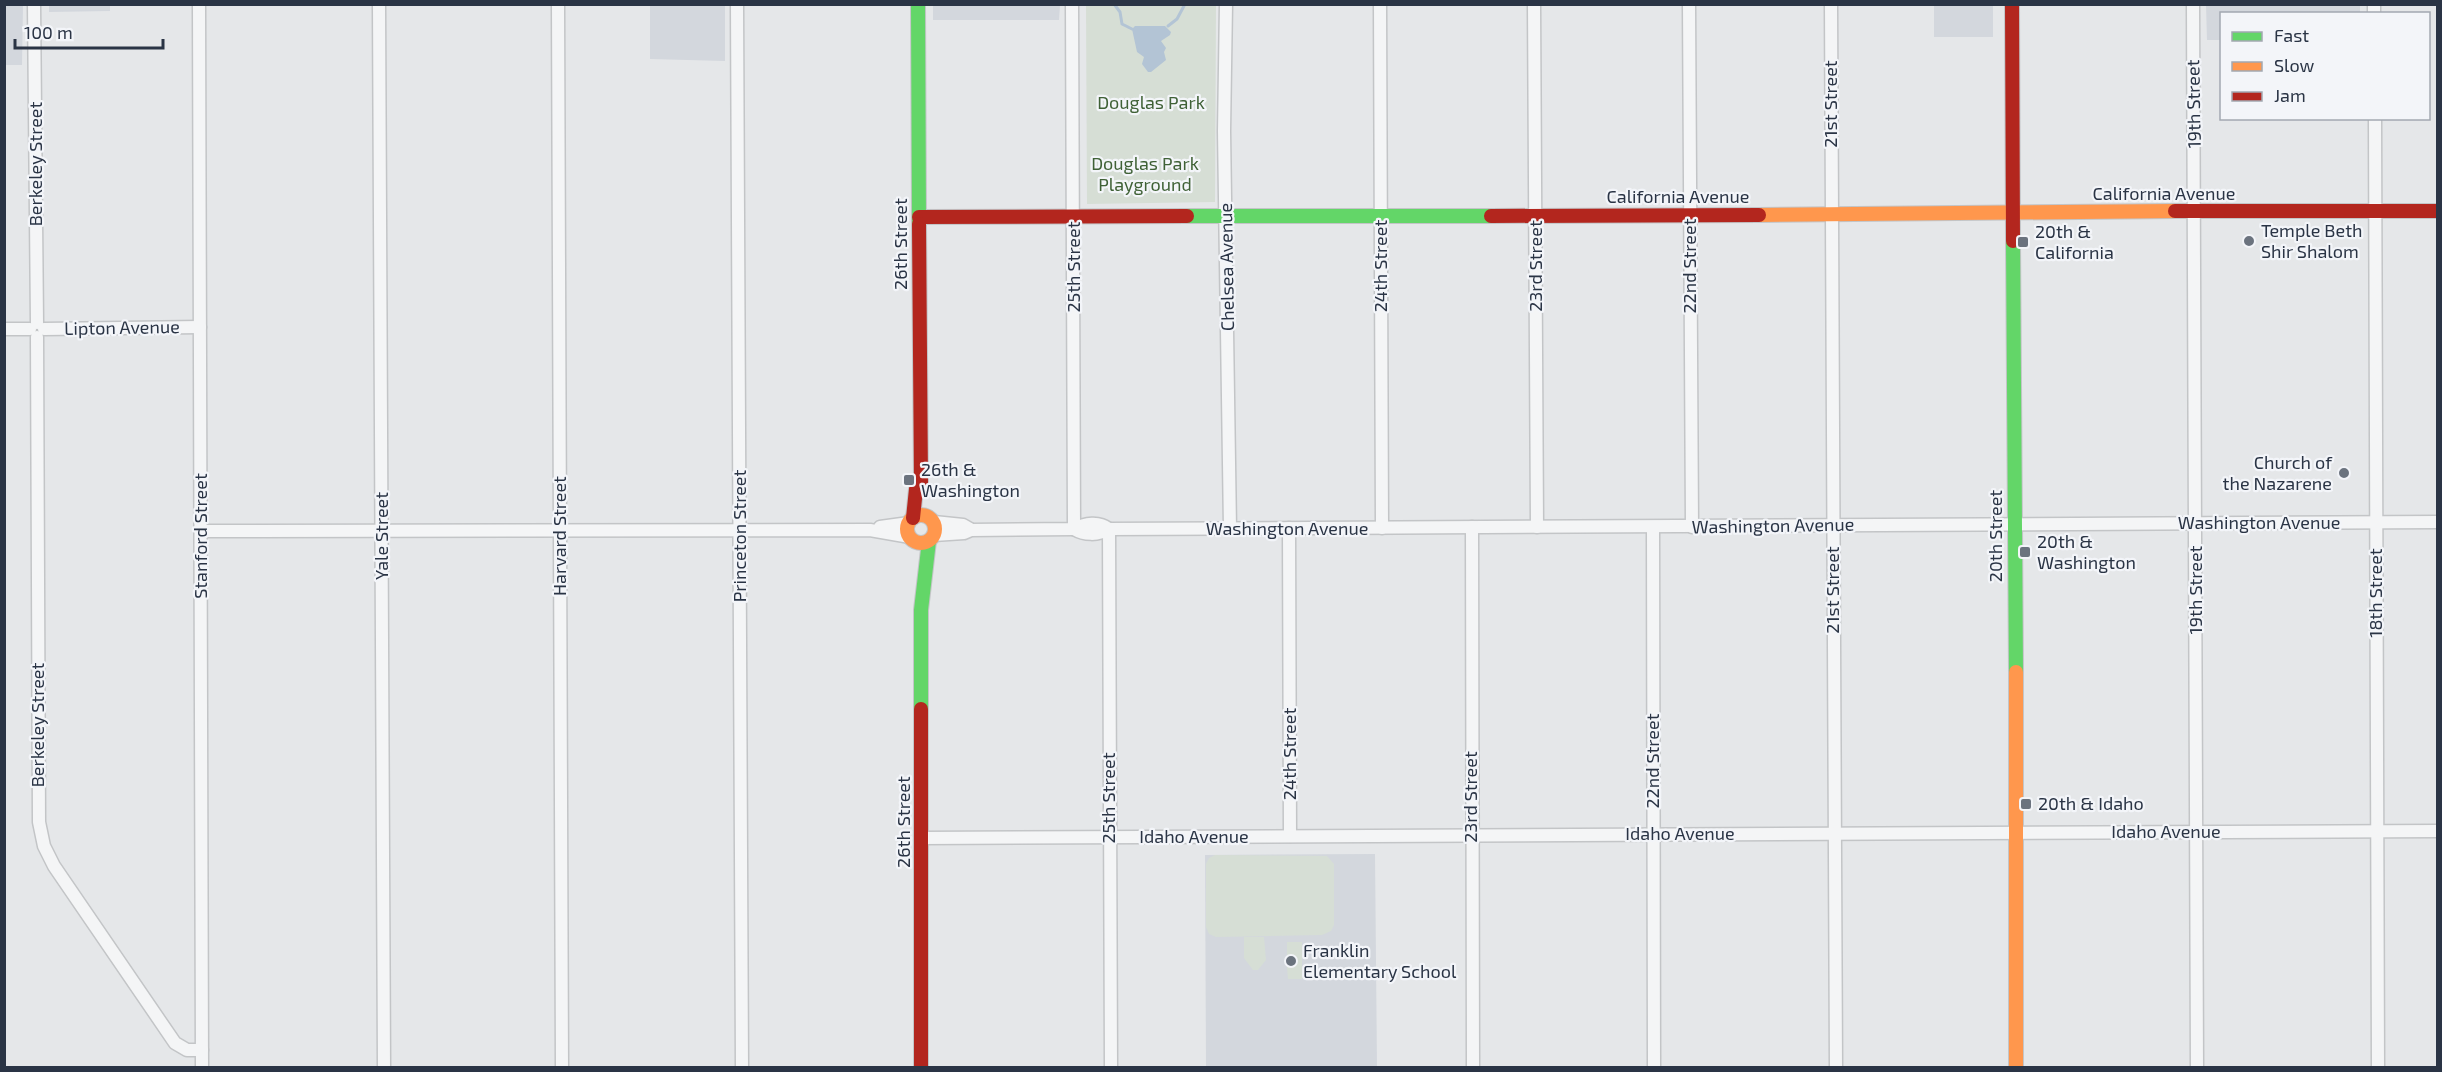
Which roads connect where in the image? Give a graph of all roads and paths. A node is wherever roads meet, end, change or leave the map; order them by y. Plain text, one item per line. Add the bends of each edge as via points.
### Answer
1 (34, 4) edge
2 (199, 4) edge
3 (379, 4) edge
4 (558, 4) edge
5 (737, 4) edge
6 (918, 4) edge
7 (1072, 4) edge
8 (1226, 4) edge
9 (1380, 4) edge
10 (1534, 4) edge
11 (1689, 4) edge
12 (1831, 4) edge
13 (2012, 4) edge
14 (2193, 4) edge
15 (2375, 120) edge
16 (2195, 212) junction
17 (2376, 212) junction
18 (2438, 212) edge
19 (2013, 214) junction
20 (1535, 215) junction
21 (1832, 215) junction
22 (1227, 216) junction
23 (1381, 216) junction
24 (1690, 216) junction
25 (919, 217) junction
26 (1074, 217) junction
27 (200, 327) junction
28 (4, 329) edge
29 (37, 329) junction
30 (921, 484) junction
31 (2376, 522) junction
32 (2438, 522) edge
33 (2196, 523) junction
34 (2014, 524) junction
35 (1832, 525) junction
36 (1472, 527) junction
37 (1537, 527) junction
38 (1653, 527) junction
39 (1692, 527) junction
40 (931, 528) junction
41 (1289, 528) junction
42 (1382, 528) junction
43 (740, 529) junction
44 (1074, 529) junction
45 (1108, 529) junction
46 (1230, 529) junction
47 (561, 530) junction
48 (911, 530) junction
49 (201, 531) junction
50 (382, 531) junction
51 (922, 577) junction
52 (2378, 831) junction
53 (2438, 831) edge
54 (2017, 832) junction
55 (2196, 832) junction
56 (1835, 834) junction
57 (1471, 835) junction
58 (1653, 835) junction
59 (1290, 836) junction
60 (1110, 837) junction
61 (922, 838) junction
62 (202, 1050) junction
63 (202, 1068) edge
64 (384, 1068) edge
65 (562, 1068) edge
66 (742, 1068) edge
67 (921, 1068) edge
68 (1111, 1068) edge
69 (1473, 1068) edge
70 (1654, 1068) edge
71 (1836, 1068) edge
72 (2016, 1068) edge
73 (2197, 1068) edge
74 (2378, 1068) edge

1 - 29 street, Berkeley Street
2 - 27 street, Stanford Street
3 - 50 street, Yale Street
4 - 47 street, Harvard Street
5 - 43 street, Princeton Street
6 - 25 street, 26th Street
7 - 26 street, 25th Street
8 - 22 street, Chelsea Avenue
9 - 23 street, 24th Street
10 - 20 street, 23rd Street
11 - 24 street, 22nd Street
12 - 21 street, 21st Street
13 - 19 street, 20th Street
14 - 16 street, 19th Street
15 - 17 street, 18th Street
16 - 17 street, California Avenue
16 - 19 street, California Avenue
16 - 33 street, 19th Street
17 - 18 street, California Avenue
17 - 31 street, 18th Street
19 - 21 street, California Avenue
19 - 34 street, 20th Street
20 - 23 street, California Avenue
20 - 24 street, California Avenue
20 - 37 street, 23rd Street
21 - 24 street, California Avenue
21 - 35 street, 21st Street
22 - 23 street, California Avenue
22 - 26 street, California Avenue
22 - 46 street, Chelsea Avenue
23 - 42 street, 24th Street
24 - 39 street, 22nd Street
25 - 26 street, California Avenue
25 - 30 street, 26th Street
26 - 44 street, 25th Street
27 - 29 street, Lipton Avenue
27 - 49 street, Stanford Street
28 - 29 street, Lipton Avenue
29 - 62 street, Berkeley Street via 39,822 44,846 175,1043 187,1050
30 - 40 street, 26th Street via 926,489
30 - 48 street, 26th Street via 916,489
31 - 32 street, Washington Avenue
31 - 33 street, Washington Avenue
31 - 52 street, 18th Street
33 - 34 street, Washington Avenue
33 - 55 street, 19th Street
34 - 35 street, Washington Avenue
34 - 54 street, 20th Street
35 - 39 street, Washington Avenue
35 - 56 street, 21st Street
36 - 37 street, Washington Avenue
36 - 42 street, Washington Avenue
36 - 57 street, 23rd Street
37 - 38 street, Washington Avenue
38 - 39 street, Washington Avenue
38 - 58 street, 22nd Street
40 - 44 street, Washington Avenue via 964,533
40 - 48 street via 921,543
40 - 48 street via 920,515
40 - 51 street, 26th Street via 927,568
41 - 42 street, Washington Avenue
41 - 46 street, Washington Avenue
41 - 59 street, 24th Street
43 - 47 street
43 - 48 street
43 - 66 street, Princeton Street
44 - 45 street, Washington Avenue via 1102,524
45 - 46 street, Washington Avenue
45 - 60 street, 25th Street
47 - 50 street
47 - 65 street, Harvard Street
48 - 51 street, 26th Street
49 - 50 street
49 - 62 street, Stanford Street
50 - 64 street, Yale Street
51 - 61 street, 26th Street
52 - 53 street, Idaho Avenue
52 - 55 street, Idaho Avenue
52 - 74 street, 18th Street
54 - 55 street, Idaho Avenue
54 - 56 street, Idaho Avenue
54 - 72 street, 20th Street
55 - 73 street, 19th Street
56 - 58 street, Idaho Avenue
56 - 71 street, 21st Street
57 - 58 street, Idaho Avenue
57 - 59 street, Idaho Avenue
57 - 69 street, 23rd Street
58 - 70 street, 22nd Street
59 - 60 street, Idaho Avenue
60 - 61 street, Idaho Avenue
60 - 68 street, 25th Street
61 - 67 street, 26th Street
62 - 63 street, Stanford Street

